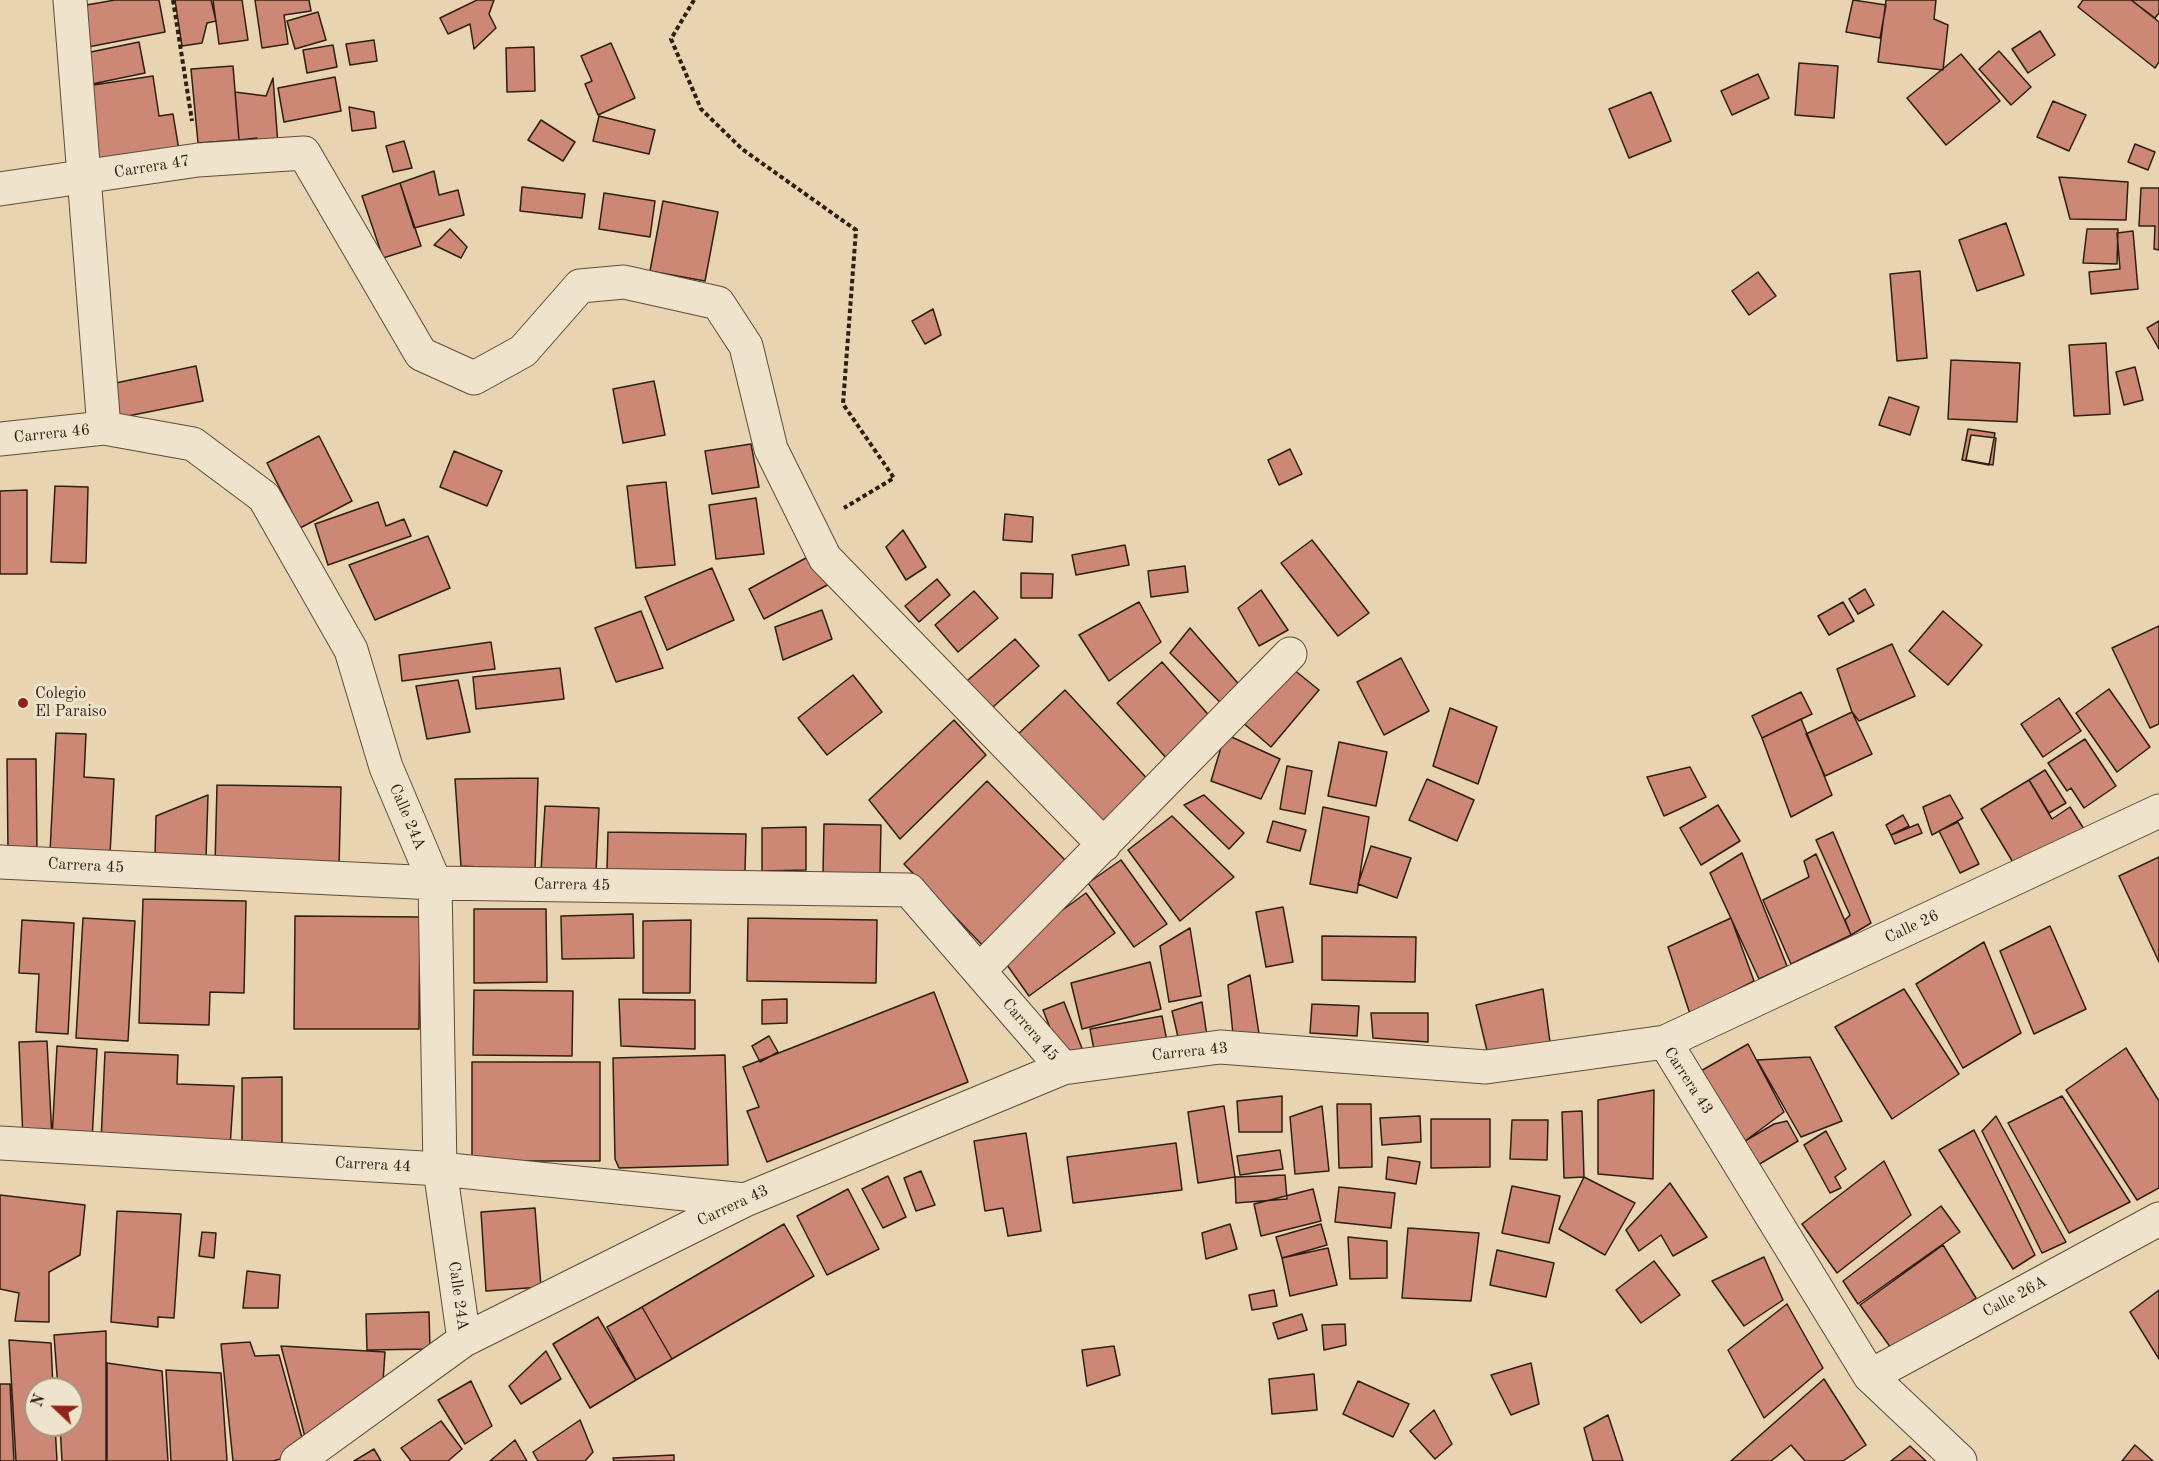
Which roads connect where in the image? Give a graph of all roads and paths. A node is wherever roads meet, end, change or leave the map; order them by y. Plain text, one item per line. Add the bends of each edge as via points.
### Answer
1 (70, 0) edge
2 (173, 0) edge
3 (694, 0) edge
4 (198, 160) junction
5 (85, 179) junction
6 (0, 189) edge
7 (104, 428) junction
8 (0, 439) edge
9 (810, 528) junction
10 (1290, 654) dead end
11 (2159, 811) edge
12 (1104, 845) junction
13 (0, 862) edge
14 (435, 883) junction
15 (979, 971) junction
16 (1665, 1042) junction
17 (1064, 1068) junction
18 (0, 1143) edge
19 (440, 1169) junction
20 (744, 1200) junction
21 (2159, 1219) edge
22 (464, 1340) junction
23 (1870, 1376) junction
24 (297, 1461) edge
25 (1960, 1461) edge

1 - 5 street
2 - 4 path
3 - 9 path via 671,39 700,109 742,149 856,230 843,404 894,478
4 - 5 street, Carrera 47
4 - 9 street, Carrera 47 via 304,153 421,354 474,378 523,351 580,286 624,282 718,303 746,346 771,449
5 - 6 street, Carrera 47
5 - 7 street
7 - 8 street, Carrera 46
7 - 14 street, Calle 24A via 193,444 264,497 351,650 386,767
9 - 12 street via 825,558
10 - 12 street
11 - 16 street, Calle 26
12 - 15 street
13 - 14 street, Carrera 45
14 - 15 street, Carrera 45 via 909,890
14 - 19 street, Calle 24A
15 - 17 street, Carrera 45
16 - 17 street, Carrera 43 via 1486,1067 1220,1047
16 - 23 street, Carrera 43
17 - 20 street, Carrera 43
18 - 19 street, Carrera 44
19 - 20 street, Carrera 44
19 - 22 street, Calle 24A
20 - 22 street, Carrera 43
21 - 23 street, Calle 26A
22 - 24 street, Carrera 43
23 - 25 street, Carrera 43

